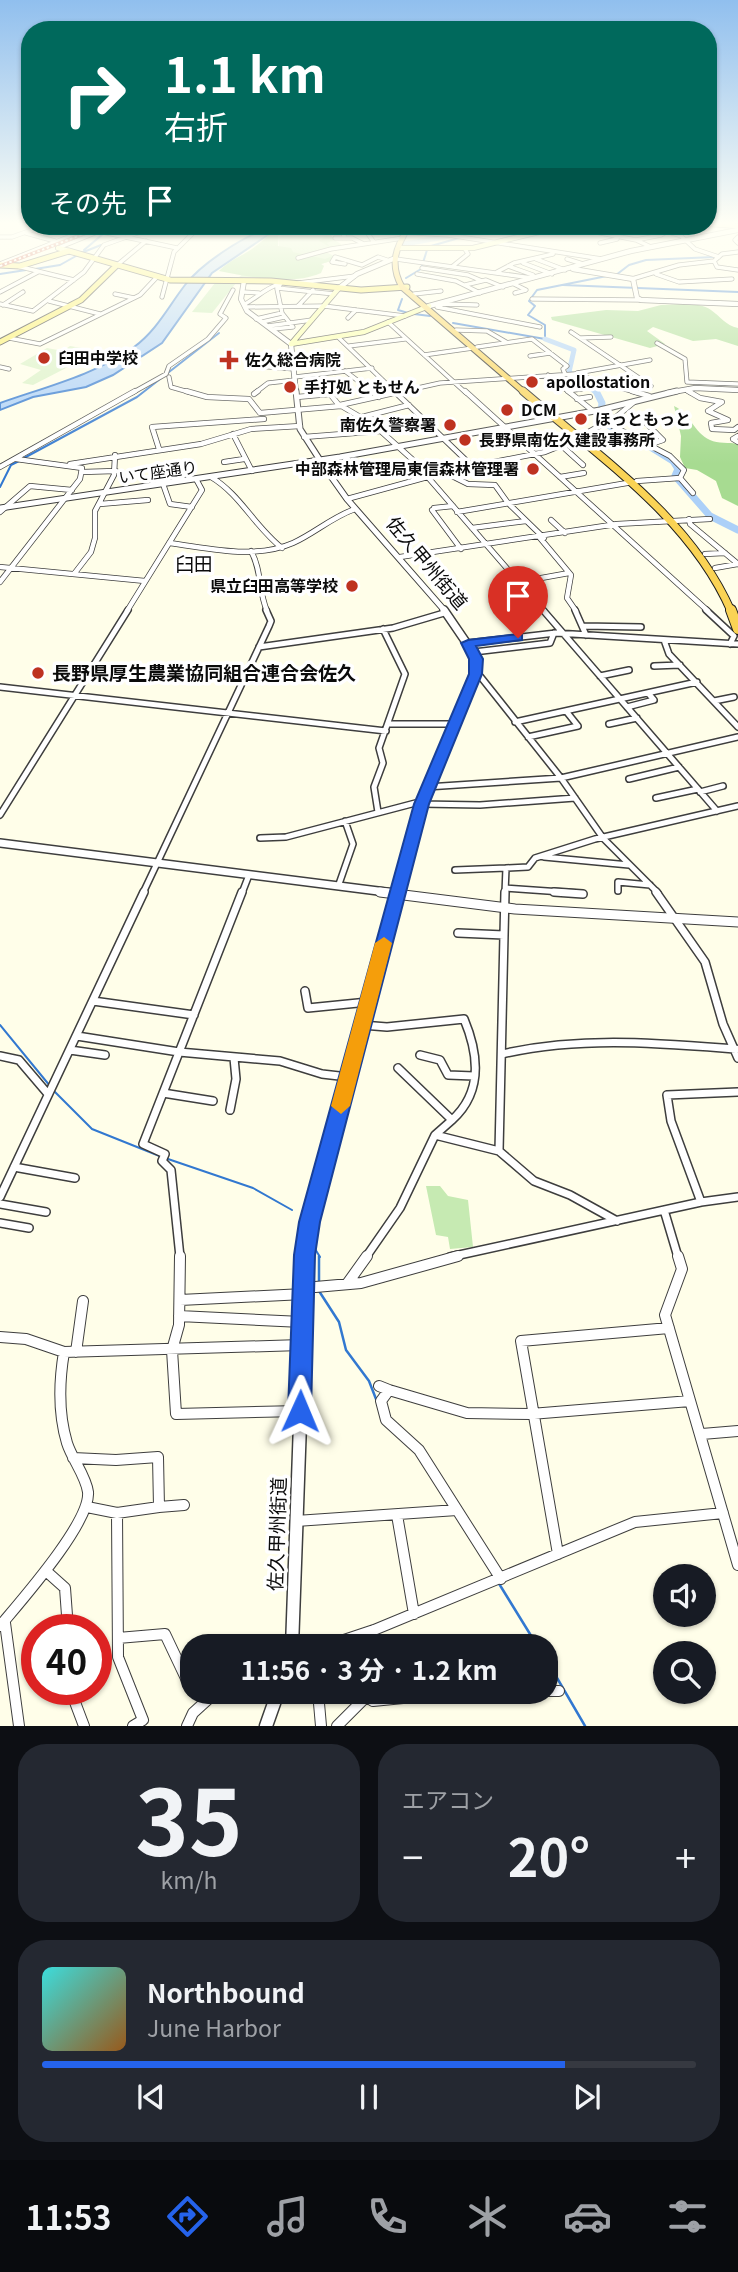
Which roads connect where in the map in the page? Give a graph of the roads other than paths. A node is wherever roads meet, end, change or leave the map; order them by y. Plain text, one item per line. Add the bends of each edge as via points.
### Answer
1 (243, 303) edge
2 (1, 304) edge
3 (44, 304) edge
4 (59, 304) edge
5 (73, 304) edge
6 (122, 304) edge
7 (227, 304) edge
8 (250, 304) edge
9 (300, 304) edge
10 (326, 304) edge
11 (423, 304) edge
12 (424, 304) edge
13 (440, 304) edge
14 (477, 305) dead end
15 (69, 306) junction
16 (282, 306) junction
17 (298, 306) junction
18 (324, 306) junction
19 (427, 307) junction
20 (33, 310) junction
21 (356, 310) junction
22 (100, 314) junction
23 (26, 315) dead end
24 (283, 315) junction
25 (405, 316) junction
26 (256, 318) junction
27 (348, 318) dead end
28 (312, 320) junction
29 (262, 322) junction
30 (289, 322) junction
31 (388, 322) junction
32 (271, 327) junction
33 (540, 327) dead end
34 (456, 330) junction
35 (571, 332) dead end
36 (338, 337) junction
37 (611, 337) dead end
38 (9, 338) junction
39 (580, 338) junction
40 (405, 339) junction
41 (0, 342) edge
42 (506, 342) junction
43 (657, 342) dead end
44 (291, 344) junction
45 (349, 346) junction
46 (475, 347) junction
47 (550, 353) junction
48 (424, 355) junction
49 (530, 356) dead end
50 (650, 360) dead end
51 (620, 365) junction
52 (257, 366) dead end
53 (0, 368) edge
54 (372, 368) junction
55 (9, 369) dead end
56 (294, 369) junction
57 (345, 371) junction
58 (570, 374) junction
59 (548, 375) junction
60 (169, 377) dead end
61 (512, 378) junction
62 (295, 379) junction
63 (454, 382) junction
64 (656, 382) dead end
65 (687, 382) junction
66 (738, 384) edge
67 (651, 386) junction
68 (713, 387) junction
69 (626, 388) junction
70 (582, 389) dead end
71 (686, 390) junction
72 (738, 390) edge
73 (567, 391) junction
74 (396, 393) junction
75 (254, 394) dead end
76 (649, 396) junction
77 (297, 397) junction
78 (379, 397) junction
79 (590, 397) dead end
80 (577, 399) junction
81 (634, 400) junction
82 (341, 405) junction
83 (409, 405) junction
84 (299, 411) junction
85 (593, 411) junction
86 (260, 413) junction
87 (638, 415) dead end
88 (362, 417) junction
89 (558, 417) junction
90 (264, 419) junction
91 (606, 424) junction
92 (300, 426) junction
93 (504, 426) junction
94 (738, 427) edge
95 (269, 428) junction
96 (380, 431) junction
97 (656, 433) junction
98 (233, 435) junction
99 (738, 436) edge
100 (304, 437) junction
101 (443, 437) junction
102 (581, 437) junction
103 (637, 439) junction
104 (738, 442) edge
105 (396, 445) junction
106 (648, 445) junction
107 (562, 446) junction
108 (159, 449) junction
109 (116, 455) junction
110 (535, 455) junction
111 (20, 459) junction
112 (244, 459) junction
113 (320, 460) junction
114 (224, 462) dead end
115 (70, 464) junction
116 (583, 464) dead end
117 (472, 466) junction
118 (0, 467) edge
119 (116, 471) junction
120 (252, 471) junction
121 (82, 472) junction
122 (444, 472) junction
123 (584, 473) dead end
124 (211, 477) junction
125 (428, 477) junction
126 (560, 477) junction
127 (680, 478) junction
128 (196, 479) junction
129 (635, 482) junction
130 (163, 484) junction
131 (72, 489) junction
132 (575, 492) junction
133 (104, 493) junction
134 (693, 493) dead end
135 (65, 499) junction
136 (347, 499) junction
137 (148, 500) dead end
138 (508, 503) junction
139 (100, 504) junction
140 (453, 506) junction
141 (192, 507) junction
142 (2, 509) edge
143 (355, 509) junction
144 (457, 512) junction
145 (688, 519) junction
146 (710, 519) dead end
147 (526, 520) junction
148 (551, 520) dead end
149 (675, 520) junction
150 (612, 525) junction
151 (472, 528) junction
152 (565, 533) junction
153 (542, 538) junction
154 (169, 543) junction
155 (488, 546) junction
156 (282, 548) junction
157 (461, 549) junction
158 (251, 551) junction
159 (725, 553) junction
160 (705, 554) junction
161 (400, 557) junction
162 (0, 567) edge
163 (11, 568) junction
164 (715, 568) junction
165 (569, 573) junction
166 (74, 574) junction
167 (145, 581) junction
168 (0, 582) edge
169 (519, 582) junction
170 (738, 610) edge
171 (444, 613) junction
172 (583, 626) junction
173 (632, 626) junction
174 (641, 626) dead end
175 (383, 629) junction
176 (738, 629) edge
177 (554, 633) junction
178 (563, 633) junction
179 (586, 635) junction
180 (634, 638) junction
181 (664, 640) junction
182 (468, 643) junction
183 (730, 644) junction
184 (738, 644) edge
185 (259, 647) junction
186 (474, 652) junction
187 (680, 665) junction
188 (653, 666) dead end
189 (629, 670) dead end
190 (475, 674) junction
191 (600, 676) junction
192 (696, 682) junction
193 (0, 687) edge
194 (648, 693) junction
195 (74, 695) junction
196 (734, 697) dead end
197 (620, 699) junction
198 (714, 701) junction
199 (626, 707) junction
200 (566, 711) junction
201 (228, 713) junction
202 (637, 718) junction
203 (515, 722) junction
204 (453, 724) junction
205 (609, 724) dead end
206 (388, 727) junction
207 (738, 727) edge
208 (528, 737) junction
209 (738, 737) edge
210 (667, 754) junction
211 (679, 767) junction
212 (561, 778) junction
213 (629, 779) dead end
214 (723, 786) dead end
215 (427, 788) junction
216 (699, 790) junction
217 (575, 798) junction
218 (656, 798) dead end
219 (422, 803) junction
220 (738, 806) edge
221 (717, 811) junction
222 (378, 812) junction
223 (0, 815) edge
224 (345, 821) junction
225 (260, 838) dead end
226 (603, 838) junction
227 (0, 843) edge
228 (542, 857) junction
229 (158, 863) junction
230 (629, 865) junction
231 (506, 868) junction
232 (455, 870) dead end
233 (249, 875) junction
234 (339, 884) junction
235 (650, 885) junction
236 (506, 888) junction
237 (618, 891) dead end
238 (397, 892) junction
239 (583, 894) dead end
240 (505, 907) junction
241 (675, 918) junction
242 (738, 922) edge
243 (458, 933) dead end
244 (504, 935) junction
245 (305, 991) dead end
246 (93, 1001) junction
247 (368, 1002) junction
248 (194, 1015) junction
249 (362, 1025) junction
250 (77, 1036) junction
251 (736, 1049) edge
252 (70, 1050) junction
253 (179, 1052) junction
254 (502, 1054) junction
255 (105, 1055) dead end
256 (421, 1055) dead end
257 (0, 1056) edge
258 (234, 1058) junction
259 (738, 1058) edge
260 (398, 1068) dead end
261 (474, 1076) junction
262 (348, 1077) junction
263 (51, 1090) junction
264 (738, 1092) edge
265 (163, 1093) junction
266 (213, 1101) dead end
267 (230, 1110) dead end
268 (452, 1120) junction
269 (435, 1135) junction
270 (499, 1151) junction
271 (15, 1167) junction
272 (75, 1178) dead end
273 (0, 1197) edge
274 (738, 1197) edge
275 (701, 1202) junction
276 (0, 1204) edge
277 (664, 1210) junction
278 (47, 1212) dead end
279 (617, 1220) junction
280 (0, 1223) edge
281 (29, 1228) dead end
282 (347, 1284) junction
283 (304, 1291) junction
284 (180, 1300) junction
285 (83, 1301) dead end
286 (179, 1317) junction
287 (303, 1322) junction
288 (669, 1328) junction
289 (0, 1337) edge
290 (301, 1345) junction
291 (172, 1350) junction
292 (64, 1352) junction
293 (76, 1352) junction
294 (690, 1401) junction
295 (300, 1411) junction
296 (531, 1414) junction
297 (738, 1431) edge
298 (702, 1434) junction
299 (73, 1458) junction
300 (184, 1505) dead end
301 (87, 1507) junction
302 (159, 1507) junction
303 (455, 1510) junction
304 (117, 1513) junction
305 (723, 1513) junction
306 (397, 1515) junction
307 (296, 1521) junction
308 (558, 1554) junction
309 (738, 1564) edge
310 (46, 1571) junction
311 (499, 1580) junction
312 (68, 1614) edge
313 (414, 1614) junction
314 (3, 1625) edge
315 (374, 1630) junction
316 (292, 1634) edge
317 (362, 1634) edge
318 (374, 1634) edge
319 (118, 1638) junction
320 (180, 1665) edge
321 (199, 1704) edge
322 (203, 1704) edge
323 (274, 1704) edge
324 (319, 1704) edge
325 (360, 1704) edge
326 (76, 1705) edge
327 (200, 1707) junction
328 (19, 1726) edge
329 (85, 1726) edge
330 (133, 1726) edge
331 (187, 1726) edge
332 (266, 1726) edge
333 (321, 1726) edge
334 (337, 1726) edge

1 - 26 street
2 - 20 street
3 - 20 street
4 - 15 street
5 - 15 main road
6 - 22 street
7 - 111 street via 220,314 226,317 217,330 169,366 166,374
8 - 16 street
9 - 17 street
10 - 18 main road
11 - 19 highway
12 - 19 highway
13 - 19 street
14 - 33 street via 436,307
15 - 22 street
15 - 38 main road
16 - 17 street
16 - 24 street
17 - 18 street
18 - 21 street
18 - 28 main road
19 - 25 main road
19 - 34 highway
19 - 46 highway
20 - 23 street
21 - 25 street
21 - 27 street
22 - 38 street via 40,344
24 - 26 street
24 - 29 street
24 - 30 street
25 - 31 main road
26 - 29 street
28 - 30 street
28 - 44 main road
29 - 32 street
30 - 32 street via 293,327
31 - 36 main road
31 - 40 street
32 - 44 street
34 - 42 street via 486,331
34 - 46 highway
35 - 39 street
36 - 44 main road
36 - 45 street
37 - 39 street
38 - 41 main road
39 - 51 street
40 - 45 street
40 - 48 street
42 - 46 street
42 - 47 street via 531,339
43 - 65 street via 685,359
44 - 56 street, 佐久甲州街道
45 - 54 street
46 - 48 street
46 - 61 highway
47 - 49 street
47 - 58 street
48 - 63 street
50 - 51 street
51 - 58 street
51 - 67 street
52 - 56 street
53 - 55 street
54 - 57 street
54 - 74 street
56 - 62 street, 佐久甲州街道
57 - 62 street
57 - 78 street
58 - 59 street
58 - 69 street
59 - 61 street
59 - 73 street
60 - 86 street via 171,387 187,393 249,399
61 - 63 street
61 - 89 highway
62 - 75 street via 268,383
62 - 77 street, 佐久甲州街道
63 - 74 street
63 - 93 street
64 - 67 street
65 - 66 street
65 - 68 street
67 - 69 street
68 - 71 street, いて座通り
68 - 72 street, いて座通り
69 - 76 street
70 - 73 street
71 - 76 street, いて座通り
71 - 94 street via 722,402 708,411 728,420 712,423 712,429
73 - 80 street
74 - 78 street
74 - 83 street
76 - 81 street, いて座通り
77 - 82 street via 330,394
77 - 84 street, 佐久甲州街道
78 - 82 street
79 - 80 street
80 - 85 street
81 - 85 street, いて座通り
81 - 91 street
82 - 84 street
82 - 88 street
83 - 88 street
83 - 101 street
84 - 86 street
84 - 92 street, 佐久甲州街道
85 - 89 street, いて座通り
86 - 90 street
87 - 97 street
88 - 96 street
89 - 93 street, いて座通り
89 - 102 highway
90 - 95 street
90 - 108 street via 152,427
91 - 102 street
91 - 103 street
92 - 95 street
92 - 100 street, 佐久甲州街道
93 - 101 street, いて座通り
93 - 110 street
95 - 98 street
96 - 100 street
96 - 105 street
97 - 103 street
97 - 106 street via 662,441
98 - 108 street
98 - 112 street
99 - 104 street via 733,439
100 - 113 street, 佐久甲州街道
101 - 105 street, いて座通り
101 - 117 street
102 - 107 street
102 - 129 highway
103 - 106 street
105 - 113 street, いて座通り
105 - 125 street
106 - 127 street via 680,464 684,471
107 - 110 street
107 - 116 street
108 - 109 street
109 - 115 street
109 - 119 street
110 - 117 street
110 - 126 street
111 - 115 street
111 - 118 street
112 - 114 street
112 - 120 street
113 - 120 street, いて座通り
113 - 136 street, 佐久甲州街道
115 - 121 street
117 - 122 street
119 - 121 street
119 - 133 street
120 - 124 street, いて座通り
121 - 131 street
122 - 125 street
122 - 138 street via 468,484 495,485
123 - 126 street
124 - 128 street, いて座通り
124 - 156 street via 226,486
125 - 136 street
125 - 140 street
126 - 132 street
127 - 129 street
127 - 134 street
128 - 130 street, いて座通り
128 - 141 street via 202,489
129 - 132 street
129 - 149 highway
130 - 133 street, いて座通り
130 - 141 street via 170,504
131 - 135 street
131 - 142 street via 29,486
132 - 138 street
132 - 150 street
133 - 135 street, いて座通り
133 - 139 street
135 - 142 street, いて座通り
135 - 163 street
136 - 143 street, 佐久甲州街道
137 - 139 street
138 - 144 street
138 - 147 street
139 - 166 street via 95,511 91,552
140 - 144 street
140 - 157 street via 433,509
141 - 154 street
143 - 156 street
143 - 161 street, 佐久甲州街道
144 - 151 street
145 - 146 street
145 - 149 street
145 - 159 street
147 - 151 street
147 - 153 street
148 - 152 street
149 - 150 street
149 - 160 highway
149 - 176 highway via 719,583
150 - 152 street
150 - 183 street via 731,632
151 - 155 street
152 - 153 street
153 - 155 street
153 - 165 street
154 - 158 street
154 - 167 street
155 - 157 street
155 - 169 street
156 - 158 street
157 - 161 street
158 - 185 street via 260,568 259,593 271,621
159 - 160 street
159 - 164 street via 738,564
160 - 164 highway
161 - 171 street, 佐久甲州街道
162 - 163 street
163 - 166 street
163 - 168 street
164 - 170 highway
165 - 169 street
165 - 172 street via 568,603
166 - 167 street
167 - 195 street
169 - 178 street
171 - 175 street
171 - 182 street, 佐久甲州街道
172 - 173 street
172 - 179 street
173 - 174 street
173 - 180 street
175 - 185 street
175 - 206 street via 405,674
177 - 178 street
177 - 182 street
177 - 186 street via 550,643
178 - 179 street
178 - 191 street
179 - 180 street
180 - 181 street
181 - 183 street
181 - 187 street
182 - 186 street, 佐久甲州街道
183 - 184 street
185 - 201 street
186 - 190 street, 佐久甲州街道
187 - 188 street
187 - 192 street
189 - 191 street
190 - 203 street
190 - 204 street, 佐久甲州街道
191 - 197 street
192 - 194 street
192 - 198 street
193 - 195 street
194 - 197 street
194 - 199 street via 654,700
195 - 201 street
195 - 223 street
196 - 198 street
197 - 199 street
197 - 200 street
198 - 207 street
199 - 202 street
200 - 203 street
200 - 208 street via 578,726
201 - 206 street
201 - 229 street
202 - 205 street
202 - 210 street
203 - 208 street
204 - 206 street
204 - 215 street, 佐久甲州街道
206 - 222 street via 379,748 383,763 374,786
208 - 212 street
209 - 210 street
210 - 211 street
210 - 212 street
211 - 213 street
211 - 216 street
212 - 215 street
212 - 217 street
214 - 216 street
215 - 219 street, 佐久甲州街道
216 - 218 street
216 - 221 street
217 - 219 street via 480,805
217 - 226 street
219 - 222 street
219 - 238 street, 佐久甲州街道
220 - 221 street
221 - 226 street
222 - 224 street
224 - 225 street via 279,839
224 - 234 street via 354,844
226 - 228 street
226 - 230 street
227 - 229 street
228 - 230 street
228 - 231 street via 528,867
229 - 233 street
229 - 246 street
230 - 235 street
231 - 232 street
231 - 236 street
233 - 234 street
233 - 248 street
234 - 238 street
235 - 237 street via 618,883
235 - 241 street
236 - 239 street
236 - 240 street
238 - 240 street
238 - 247 street, 佐久甲州街道
240 - 241 street
240 - 244 street
241 - 242 street
241 - 251 street via 705,962
243 - 244 street
244 - 254 street
245 - 247 street via 308,1008
246 - 248 street
246 - 250 street
247 - 249 street, 佐久甲州街道
248 - 253 street
249 - 261 street via 464,1019 476,1056
249 - 262 street, 佐久甲州街道
250 - 252 street
250 - 253 street
251 - 254 street via 590,1040 545,1043
251 - 259 street
252 - 255 street
252 - 263 street
253 - 258 street
253 - 265 street
254 - 270 street
256 - 261 street via 440,1060 448,1075
257 - 263 street via 19,1060
258 - 262 street via 280,1061
258 - 267 street via 236,1079
260 - 268 street
261 - 268 street via 474,1097
262 - 283 street, 佐久甲州街道 via 310,1222
263 - 271 street
264 - 275 street via 667,1095 671,1121
265 - 266 street
265 - 284 street via 143,1144 163,1157 172,1174
268 - 269 street
269 - 270 street
269 - 282 street via 400,1208
270 - 279 street via 534,1181
271 - 272 street
271 - 273 street
274 - 275 street
275 - 277 street
276 - 278 street
277 - 279 street
277 - 288 street via 682,1269 664,1310
279 - 282 street
280 - 281 street
282 - 283 street
283 - 284 street
283 - 287 street, 佐久甲州街道
284 - 286 street
285 - 293 street
286 - 287 street
286 - 291 street
287 - 290 street, 佐久甲州街道
288 - 294 street
288 - 296 street via 521,1341
289 - 292 street via 26,1339
290 - 291 street
290 - 295 street, 佐久甲州街道
291 - 293 street
291 - 295 street via 176,1414
292 - 293 street
292 - 299 street via 58,1385
294 - 296 street
294 - 298 street
295 - 307 street, 佐久甲州街道
296 - 303 street via 467,1413 384,1388 381,1401 387,1420 419,1450
296 - 308 street
297 - 298 street
298 - 305 street
299 - 301 street via 85,1480
299 - 302 street via 158,1457
300 - 302 street
301 - 304 street
301 - 310 street
302 - 304 street
303 - 306 street
303 - 311 street
304 - 319 street
305 - 308 street via 635,1522
305 - 309 street
306 - 307 street
306 - 313 street
307 - 316 street, 佐久甲州街道
308 - 311 street
310 - 312 street via 67,1588
310 - 314 street
311 - 313 street
313 - 315 street
314 - 328 street
315 - 317 street
315 - 318 street
319 - 320 street via 165,1634
319 - 330 street via 118,1657 143,1720
321 - 327 street
322 - 327 street
323 - 332 street
324 - 333 street
325 - 334 street
326 - 329 street
327 - 331 street

